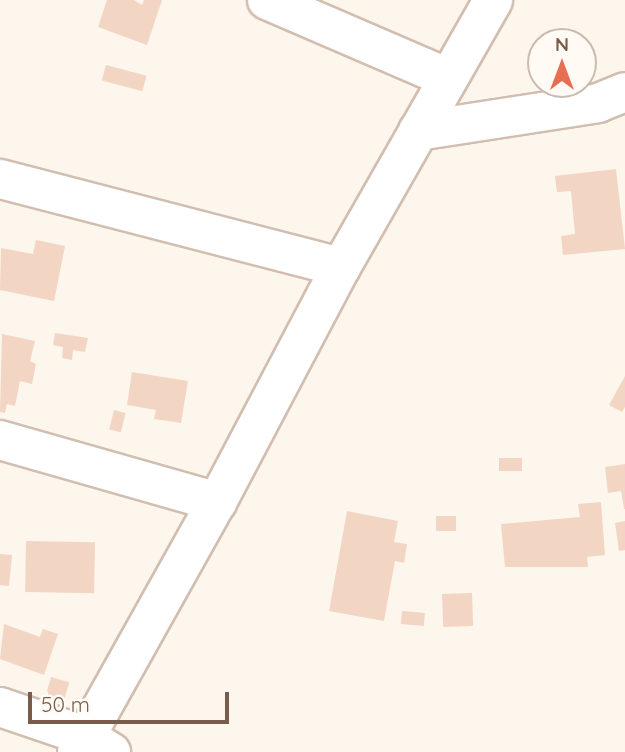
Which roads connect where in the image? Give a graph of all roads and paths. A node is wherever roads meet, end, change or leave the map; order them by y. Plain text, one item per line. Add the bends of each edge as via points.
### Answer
1 (267, 0) edge
2 (493, 0) edge
3 (448, 78) junction
4 (625, 92) edge
5 (418, 131) junction
6 (0, 179) edge
7 (341, 267) junction
8 (0, 440) edge
9 (217, 502) junction
10 (0, 707) edge
11 (91, 747) edge

1 - 3 street
2 - 3 street
3 - 5 street
4 - 5 street via 598,103
5 - 7 street
6 - 7 street
7 - 9 street
8 - 9 street
9 - 11 street
10 - 11 street

